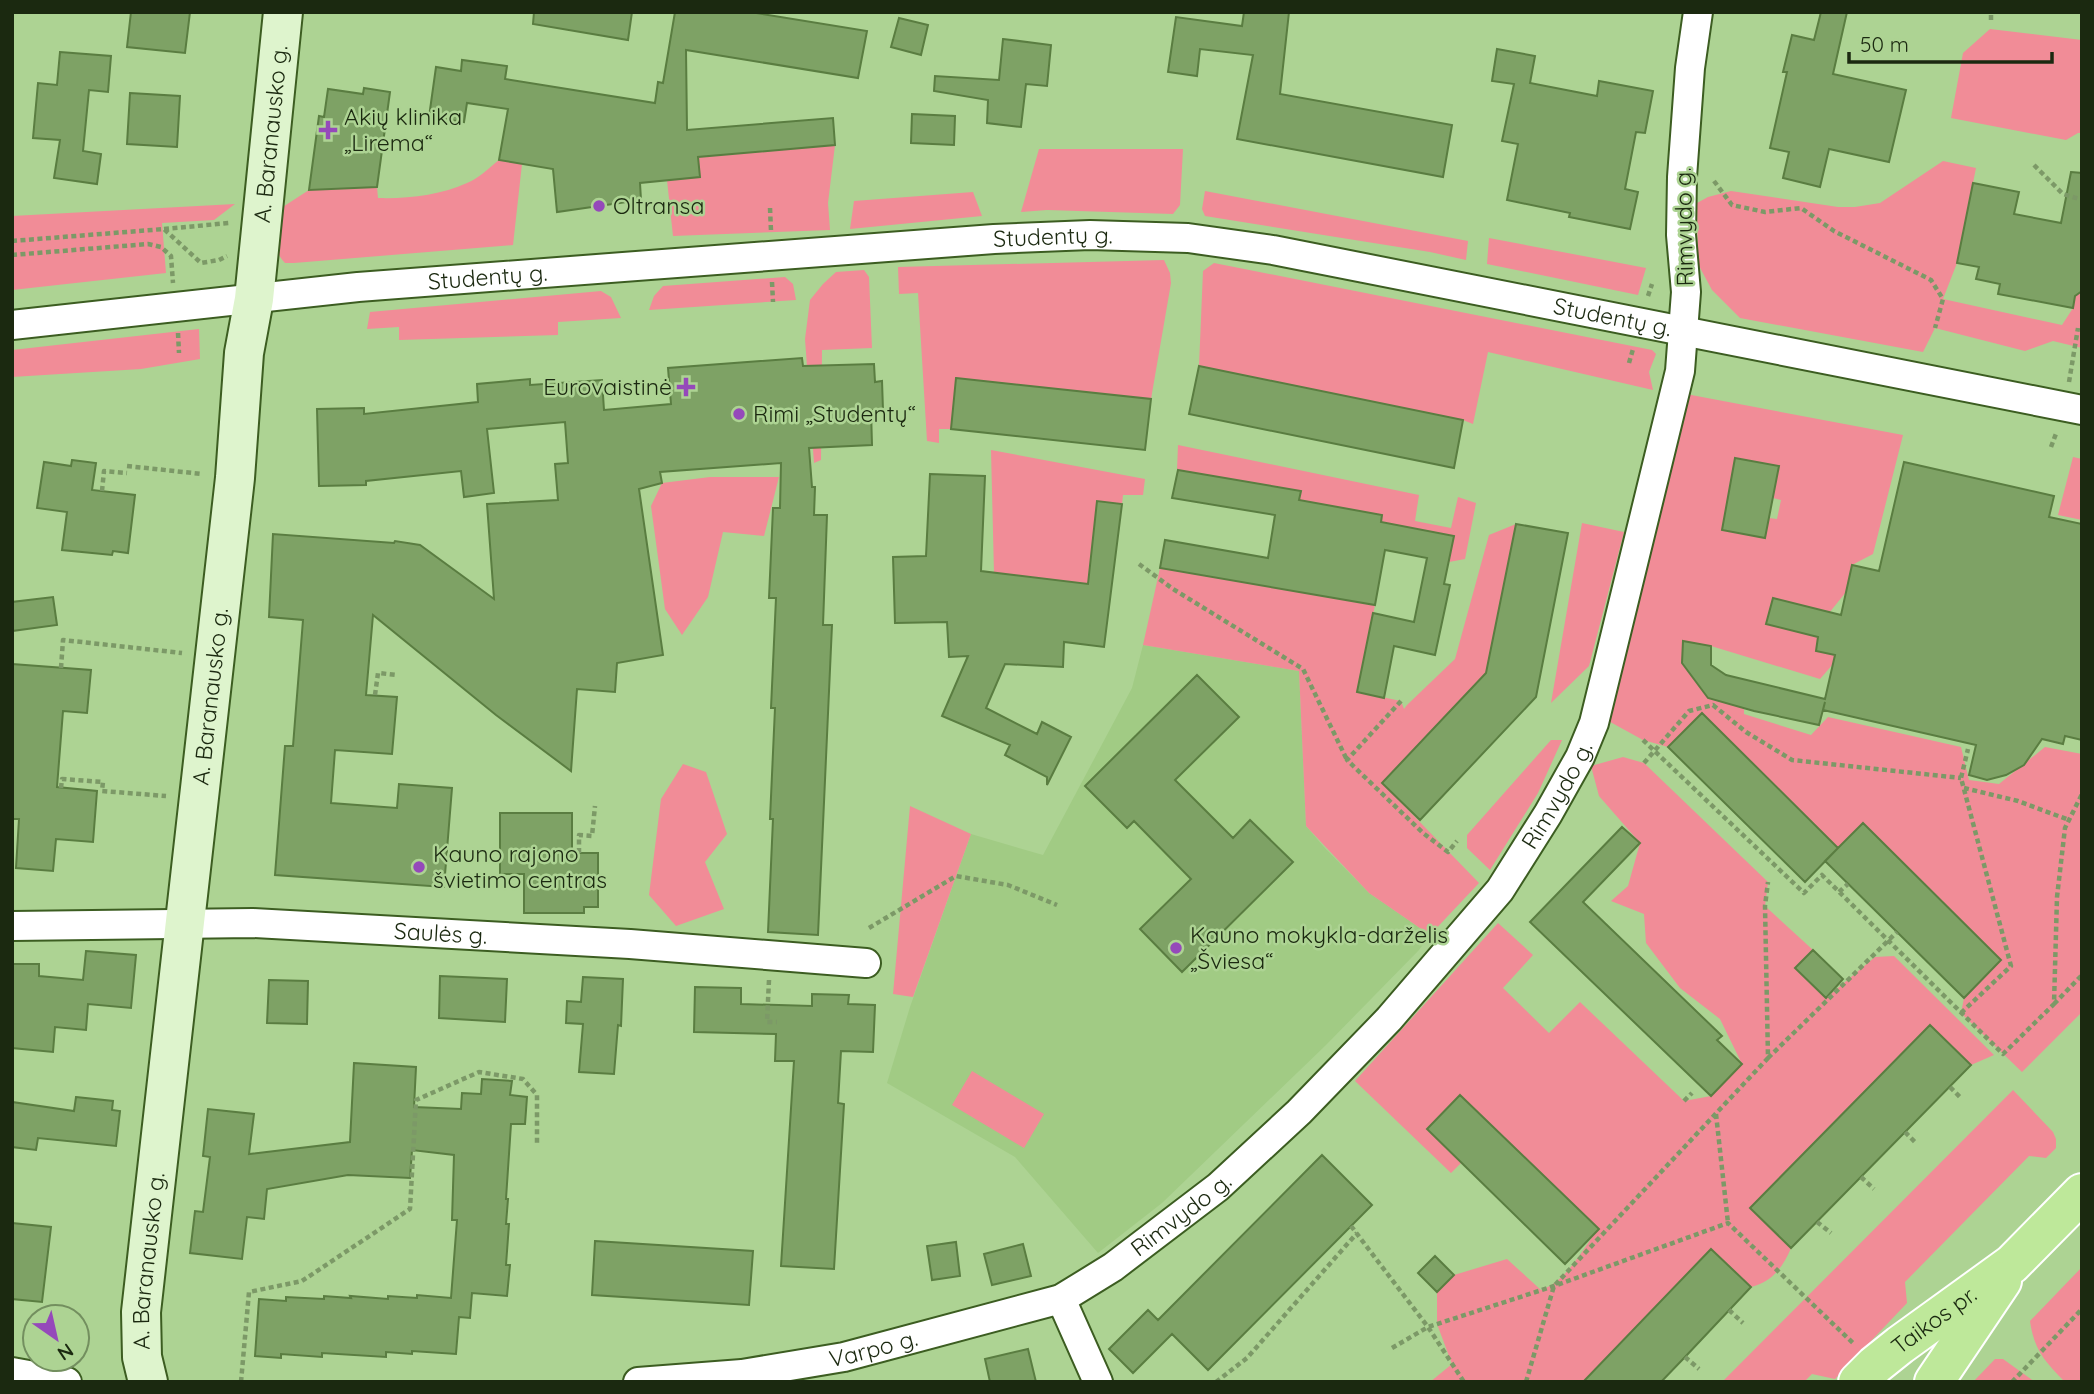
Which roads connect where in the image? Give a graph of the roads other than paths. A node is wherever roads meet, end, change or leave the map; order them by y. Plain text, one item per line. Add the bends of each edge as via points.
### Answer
1 (283, 12) edge
2 (1698, 12) edge
3 (254, 299) junction
4 (12, 325) edge
5 (1683, 331) junction
6 (2082, 410) edge
7 (185, 923) junction
8 (12, 926) edge
9 (866, 962) dead end
10 (2082, 1193) edge
11 (2012, 1264) junction
12 (1061, 1299) junction
13 (12, 1372) edge
14 (1867, 1373) edge
15 (66, 1382) edge
16 (148, 1382) edge
17 (638, 1382) edge
18 (1098, 1382) edge
19 (1934, 1382) edge

1 - 3 street, A. Baranausko g.
2 - 5 street, Rimvydo g. via 1682,177
3 - 4 street, Studentų g.
3 - 5 street, Studentų g. via 658,263 1090,235 1188,238 1273,250
3 - 7 street, A. Baranausko g. via 244,353 235,478
5 - 6 street, Studentų g.
5 - 12 street, Rimvydo g. via 1680,371 1594,723 1574,768 1500,891 1389,1019 1299,1112 1218,1186 1113,1267
7 - 8 street, Saulės g.
7 - 9 street, Saulės g. via 603,942
7 - 16 street, A. Baranausko g. via 141,1312
10 - 11 main road, Taikos pr.
11 - 14 main road, Taikos pr.
11 - 19 main road, Taikos pr.
12 - 17 street, Varpo g. via 844,1357 742,1374
12 - 18 street
13 - 15 street

